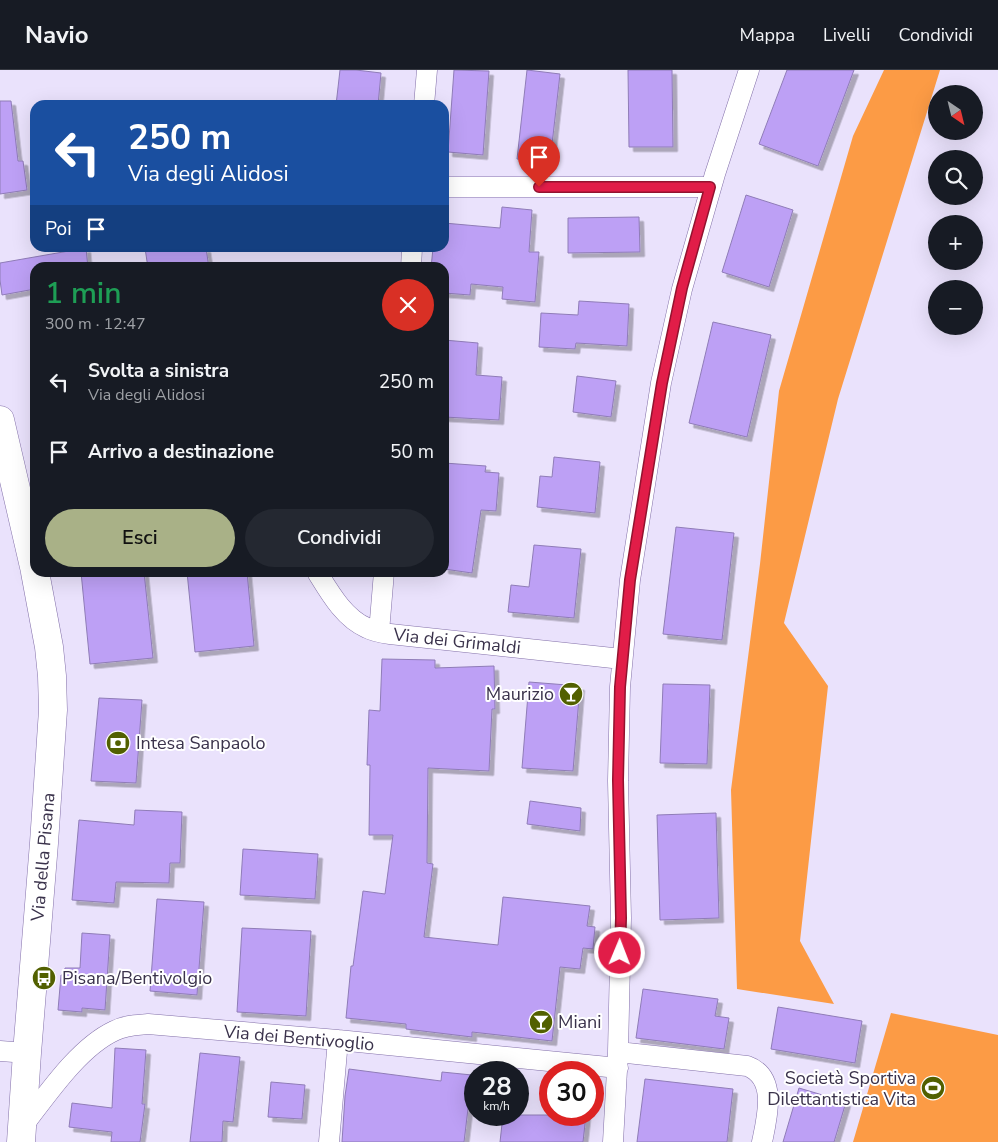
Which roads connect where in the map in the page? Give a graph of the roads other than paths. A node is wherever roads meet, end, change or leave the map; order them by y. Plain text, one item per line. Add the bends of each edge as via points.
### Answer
1 (427, 70) edge
2 (749, 70) edge
3 (424, 100) edge
4 (449, 187) edge
5 (710, 187) junction
6 (0, 420) edge
7 (30, 523) edge
8 (36, 577) edge
9 (320, 577) edge
10 (384, 577) edge
11 (379, 632) junction
12 (622, 659) junction
13 (338, 1040) junction
14 (0, 1050) edge
15 (27, 1053) junction
16 (618, 1060) junction
17 (22, 1134) edge
18 (329, 1142) edge
19 (613, 1142) edge
20 (762, 1142) edge

1 - 3 street
2 - 5 street
4 - 5 street
5 - 12 street via 682,288 662,383 630,580
6 - 7 main road, Via della Pisana
8 - 15 main road, Via della Pisana via 49,647 53,710
9 - 11 street, Via dei Grimaldi via 344,610 358,623
10 - 11 street
11 - 12 street, Via dei Grimaldi
12 - 16 street via 618,780 621,918
13 - 16 street, Via dei Bentivoglio
13 - 17 street, Via dei Bentivoglio via 148,1024 126,1027 92,1044 81,1055
13 - 18 street
14 - 15 street
15 - 17 main road, Via della Pisana
16 - 19 street
16 - 20 street, Via dei Bentivoglio via 752,1067 761,1076 768,1094 768,1115

